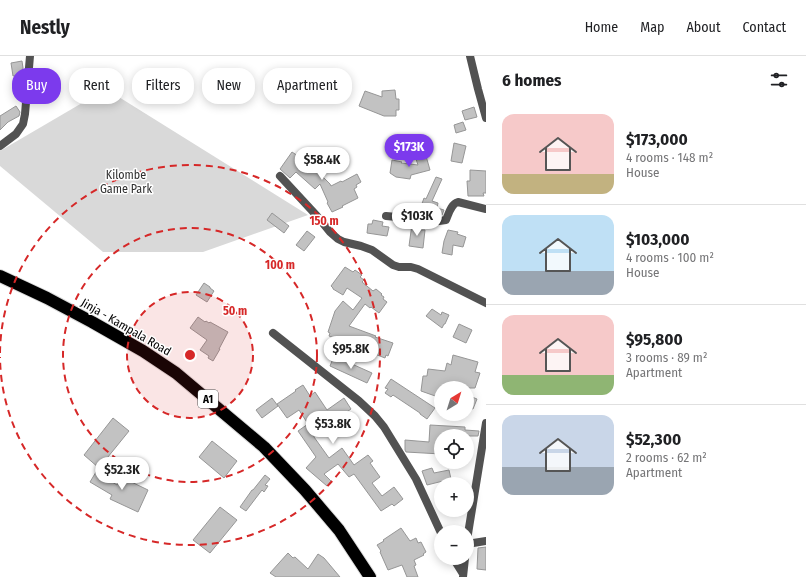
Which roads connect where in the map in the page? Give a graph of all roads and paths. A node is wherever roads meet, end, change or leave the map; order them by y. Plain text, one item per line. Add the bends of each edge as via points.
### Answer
1 (30, 56) edge
2 (470, 56) edge
3 (486, 118) edge
4 (0, 146) edge
5 (280, 176) dead end
6 (486, 209) edge
7 (386, 216) dead end
8 (0, 276) edge
9 (486, 303) edge
10 (273, 333) dead end
11 (486, 423) edge
12 (437, 525) edge
13 (469, 525) edge
14 (486, 541) edge
15 (474, 543) edge
16 (457, 565) edge
17 (464, 565) edge
18 (463, 575) edge
19 (370, 577) edge

1 - 4 street via 23,124 16,134
2 - 3 street
5 - 9 street via 330,232 344,242 372,250 393,265 418,269
6 - 7 street via 458,202 452,206 446,220
8 - 19 highway, Jinja - Kampala Road / A1 via 92,322 176,373 264,447 306,490 339,530
10 - 12 street via 359,400 375,416 416,479
11 - 13 street
14 - 15 street
16 - 18 street
17 - 18 street

